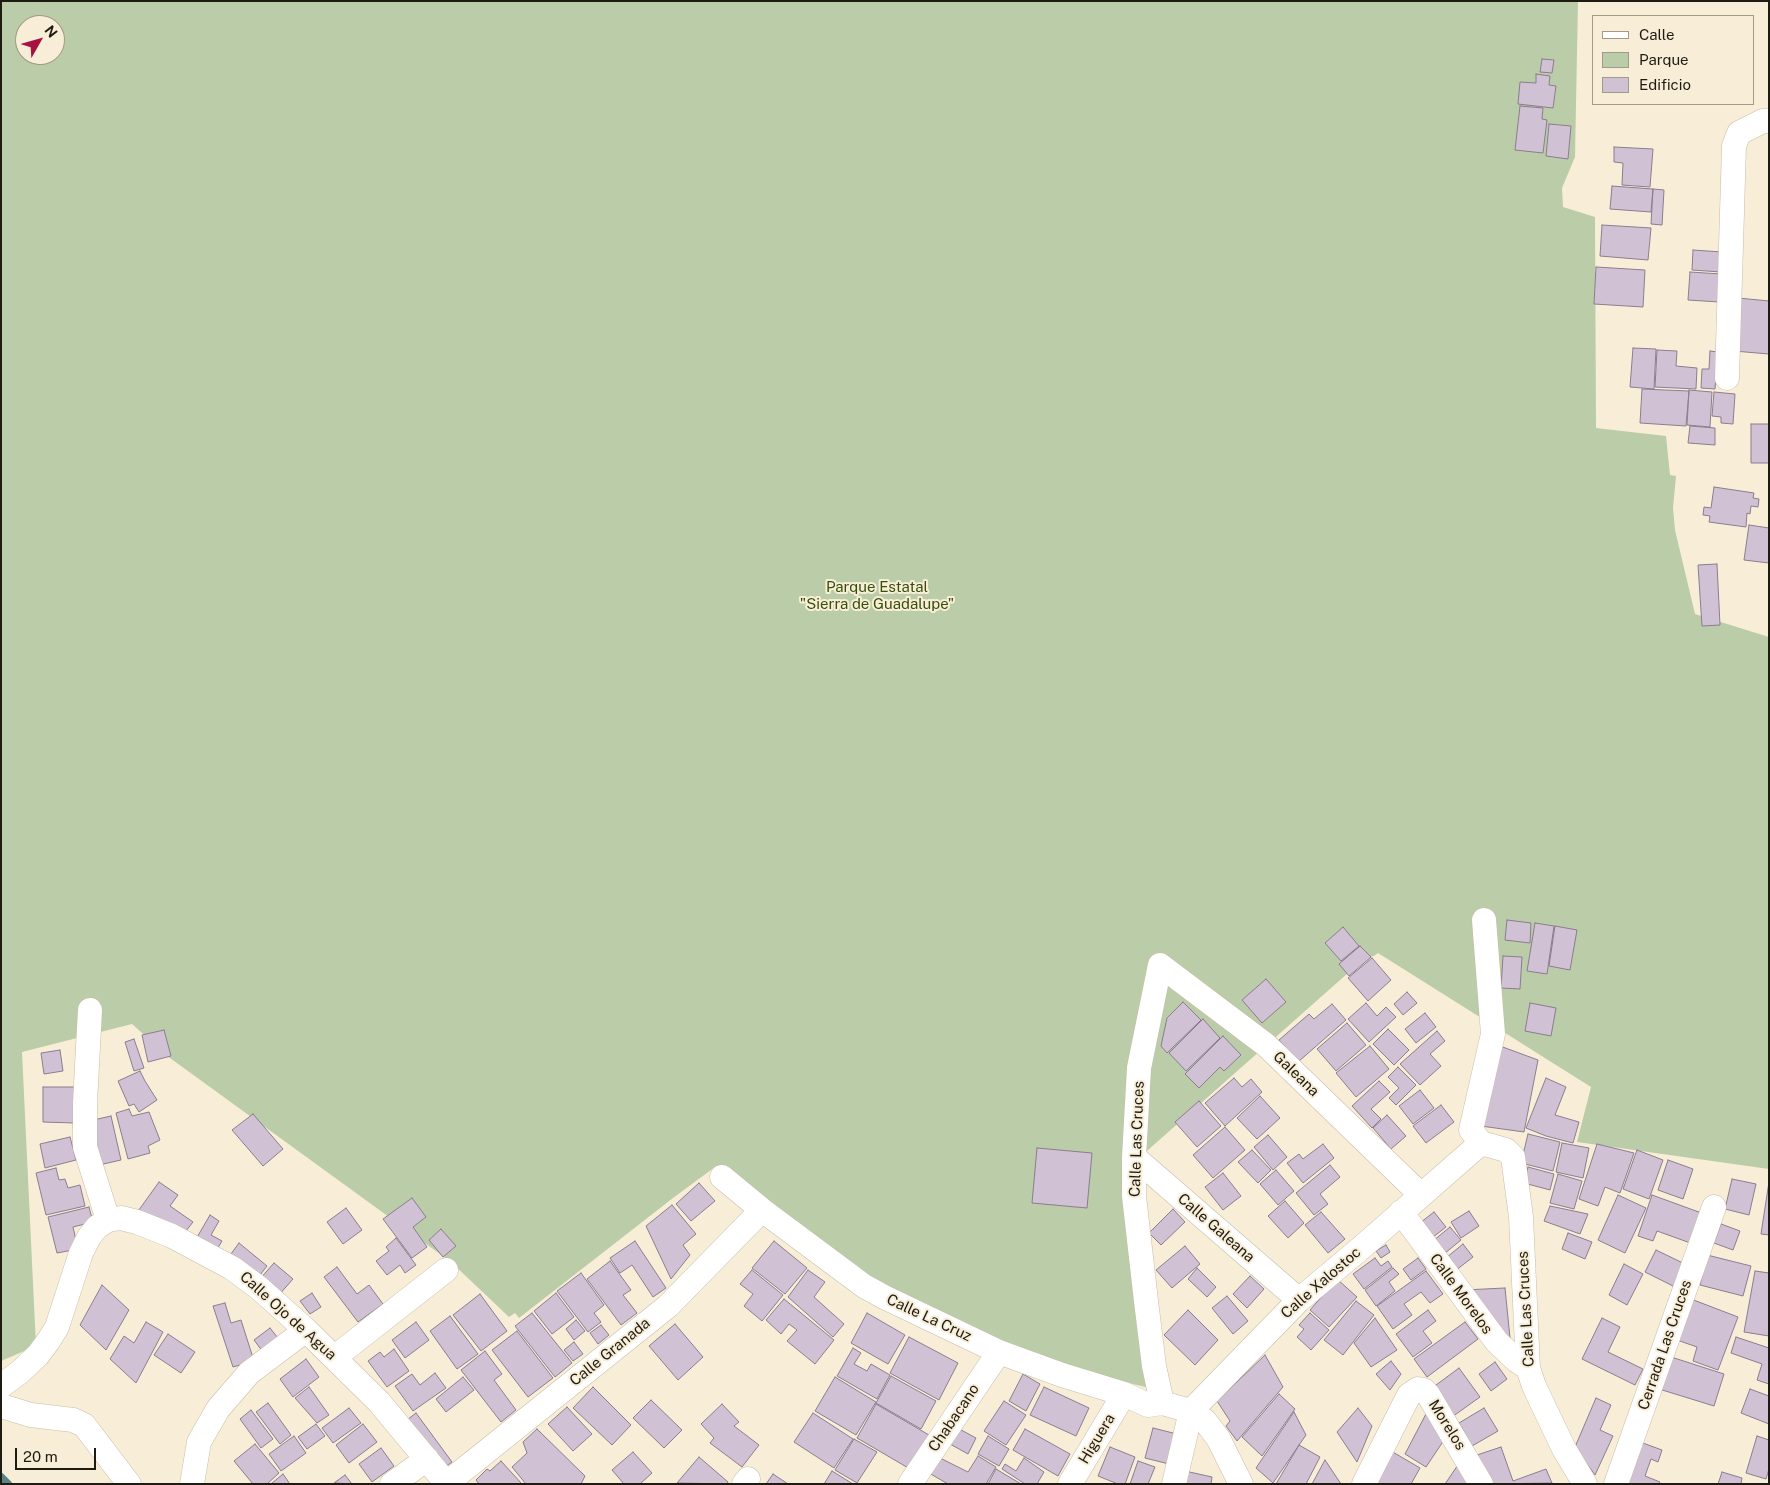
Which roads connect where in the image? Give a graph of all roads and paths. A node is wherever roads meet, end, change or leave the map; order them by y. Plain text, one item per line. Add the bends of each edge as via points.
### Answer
1 (1769, 121) edge
2 (1727, 378) dead end
3 (1484, 920) dead end
4 (1160, 965) joint
5 (90, 1010) dead end
6 (1481, 1143) junction
7 (1134, 1156) junction
8 (722, 1177) dead end
9 (1421, 1195) junction
10 (1714, 1207) dead end
11 (762, 1210) junction
12 (1401, 1212) junction
13 (108, 1220) junction
14 (446, 1270) dead end
15 (1299, 1300) junction
16 (306, 1330) junction
17 (999, 1352) junction
18 (335, 1357) junction
19 (1528, 1368) junction
20 (1, 1386) edge
21 (1124, 1394) junction
22 (1162, 1403) junction
23 (1, 1406) edge
24 (1192, 1410) junction
25 (426, 1459) junction
26 (447, 1483) edge
27 (129, 1484) edge
28 (192, 1484) edge
29 (392, 1484) edge
30 (910, 1484) edge
31 (1070, 1484) edge
32 (1174, 1484) edge
33 (1241, 1484) edge
34 (1364, 1484) edge
35 (1482, 1484) edge
36 (1585, 1484) edge
37 (1616, 1484) edge

1 - 2 street via 1738,133 1734,146
3 - 6 street via 1493,1034 1471,1130
4 - 7 street, Calle Las Cruces via 1139,1068
4 - 9 street, Galeana via 1266,1045
5 - 13 street via 85,1147
6 - 9 street, Calle Xalostoc
6 - 19 street, Calle Las Cruces via 1506,1150 1513,1157 1521,1217
7 - 15 street, Calle Galeana
7 - 22 street, Calle Las Cruces via 1134,1196 1154,1366
8 - 11 street, Calle La Cruz
9 - 12 street, Calle Xalostoc
10 - 37 street, Cerrada Las Cruces
11 - 17 street, Calle La Cruz via 884,1298
11 - 26 street, Calle Granada via 668,1306
12 - 15 street, Calle Xalostoc
12 - 19 street, Calle Morelos via 1497,1342
13 - 16 street, Calle Ojo de Agua via 121,1218 137,1222 172,1236 232,1268
13 - 20 street via 97,1227 81,1253 57,1327 49,1340 38,1355
14 - 18 street
15 - 24 street, Calle Xalostoc
16 - 18 street, Calle Ojo de Agua
16 - 28 street via 249,1373 218,1409 199,1442
17 - 21 street, Calle La Cruz
17 - 30 street, Chabacano
18 - 25 street, Calle Ojo de Agua via 379,1402
19 - 36 street, Calle Las Cruces via 1564,1449
21 - 22 street, Calle La Cruz via 1148,1405
21 - 31 street, Higuera
22 - 24 street
23 - 27 street via 84,1425
24 - 32 street
24 - 33 street via 1218,1438
25 - 26 street, Calle Ojo de Agua
25 - 29 street
34 - 35 street, Morelos via 1409,1395 1418,1389 1430,1396

